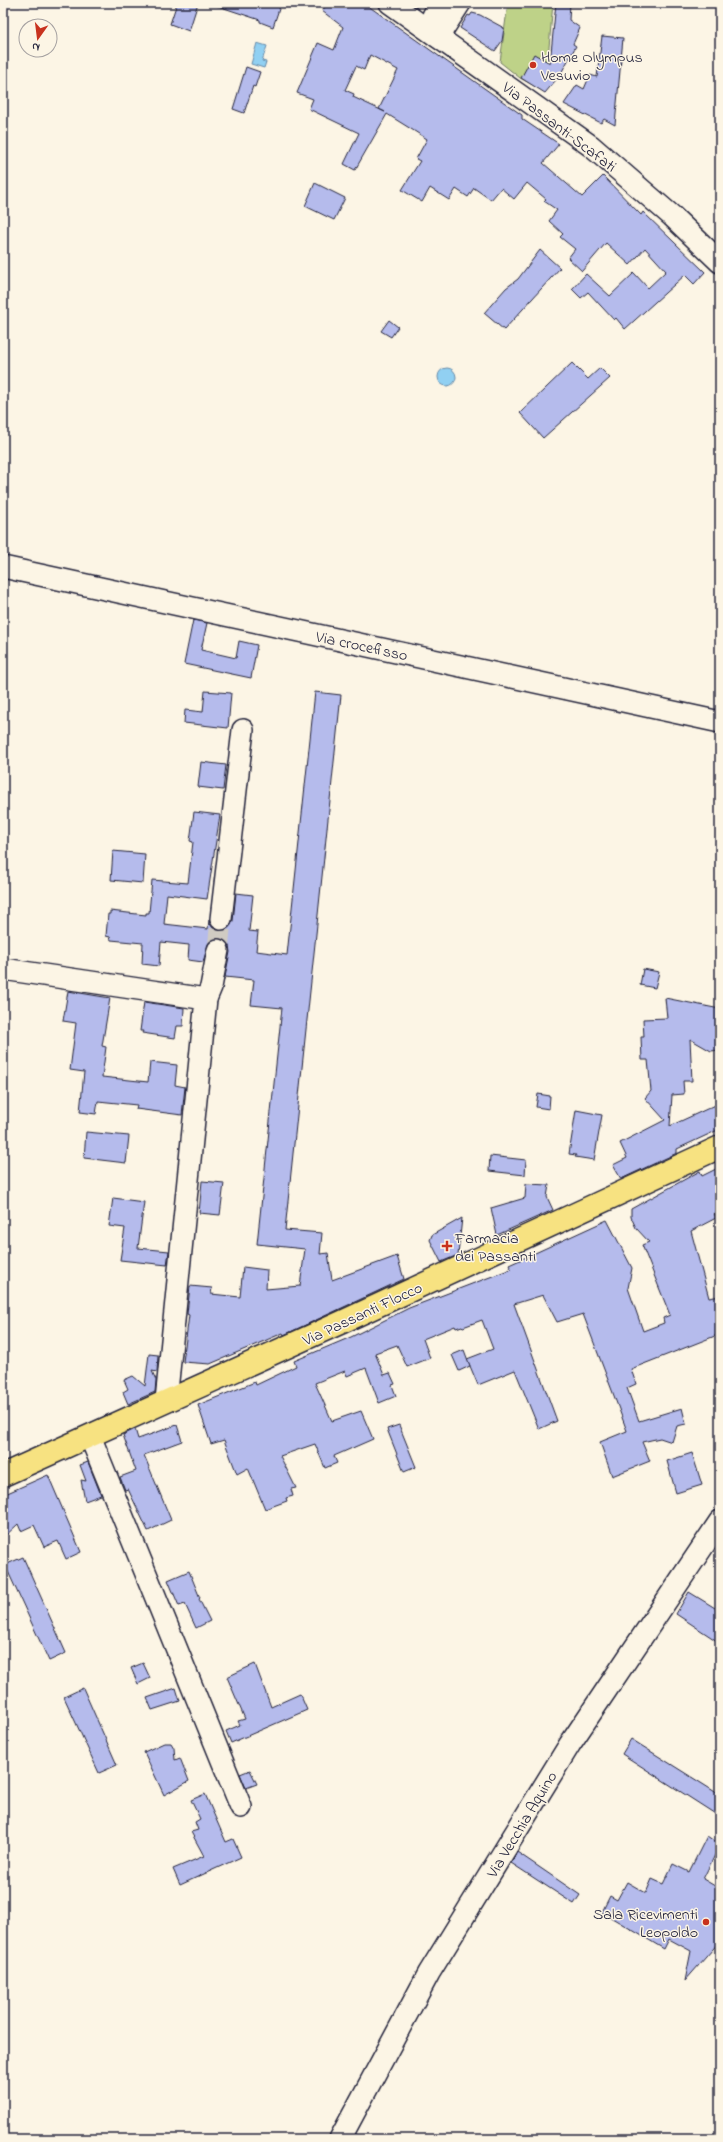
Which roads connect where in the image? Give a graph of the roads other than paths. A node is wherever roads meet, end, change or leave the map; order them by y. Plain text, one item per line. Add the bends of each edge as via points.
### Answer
1 (390, 3) edge
2 (440, 3) edge
3 (460, 3) edge
4 (434, 34) junction
5 (720, 262) edge
6 (3, 567) edge
7 (720, 722) edge
8 (243, 730) dead end
9 (221, 919) tunnel mouth
10 (218, 950) tunnel mouth
11 (3, 969) edge
12 (206, 999) junction
13 (720, 1147) edge
14 (166, 1401) junction
15 (90, 1436) junction
16 (3, 1475) edge
17 (720, 1520) edge
18 (241, 1807) dead end
19 (340, 2139) edge

1 - 4 street, Via Passanti-Scafati
2 - 4 street via 433,16
3 - 4 street
4 - 5 street, Via Passanti-Scafati via 591,146 672,216
6 - 7 street, Via crocefisso
8 - 9 street
10 - 12 street via 211,987
11 - 12 street
12 - 14 street
13 - 14 main road, Via Passanti Flocco
14 - 15 main road, Via Passanti Flocco
15 - 16 main road, Via Passanti Flocco
15 - 18 street
17 - 19 street, Via Vecchia Aquino via 558,1764 429,1973

